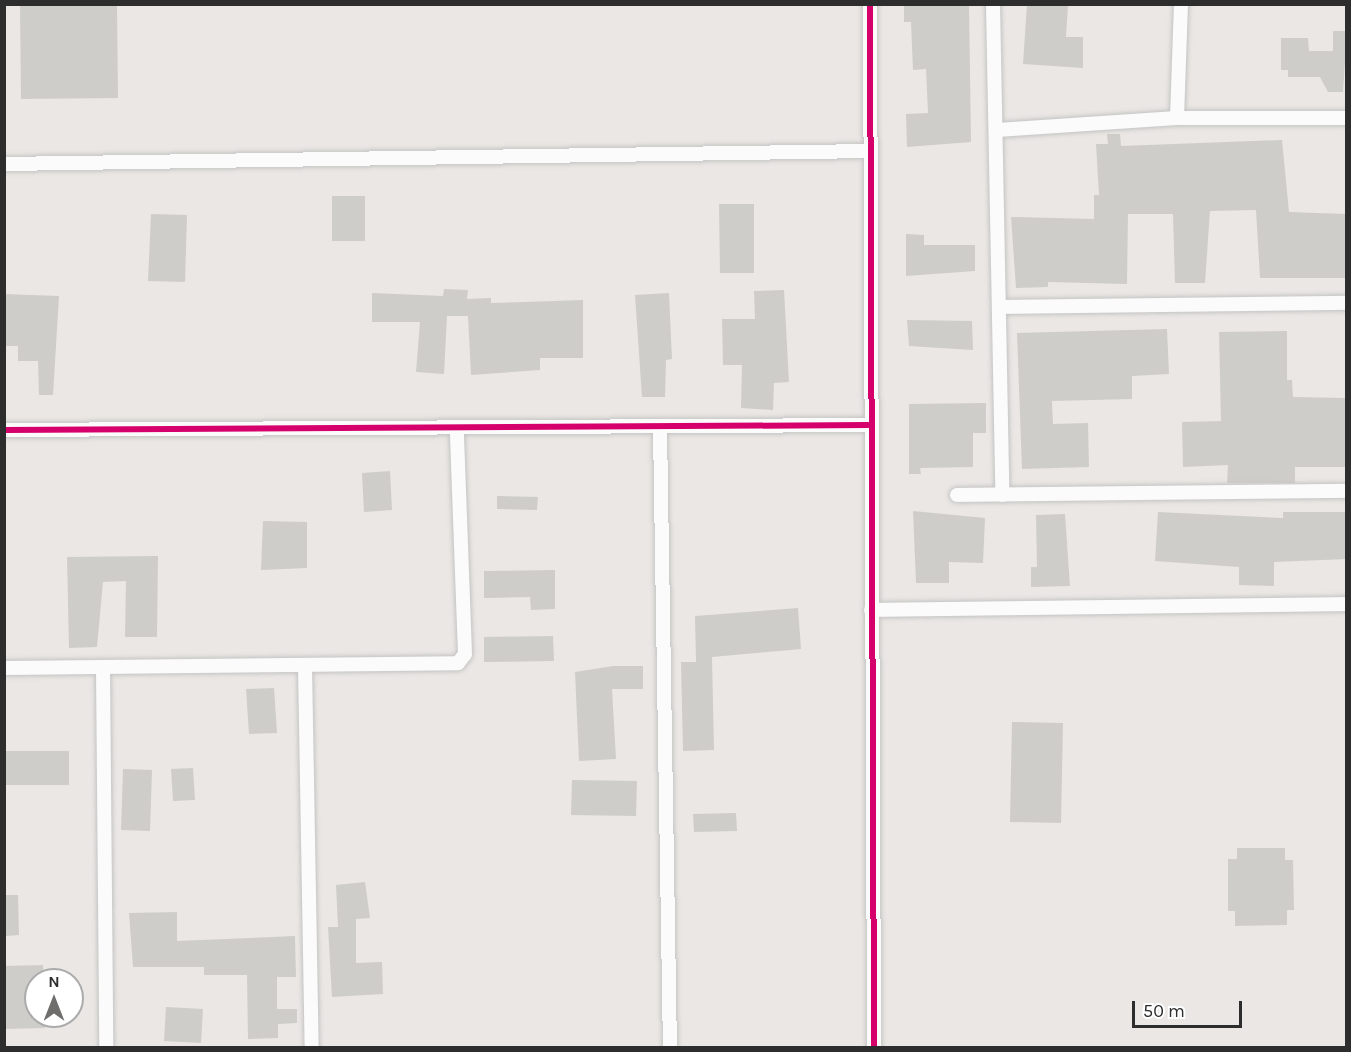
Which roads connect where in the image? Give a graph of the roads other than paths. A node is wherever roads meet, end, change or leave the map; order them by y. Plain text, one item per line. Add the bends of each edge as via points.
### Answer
1 (870, 4) edge
2 (993, 4) edge
3 (1181, 4) edge
4 (1177, 118) junction
5 (1347, 118) edge
6 (997, 129) junction
7 (867, 151) junction
8 (4, 164) edge
9 (1347, 303) edge
10 (1001, 307) junction
11 (868, 425) junction
12 (660, 428) junction
13 (4, 430) edge
14 (457, 431) junction
15 (1347, 490) edge
16 (957, 495) dead end
17 (1002, 495) junction
18 (1347, 604) edge
19 (871, 610) junction
20 (305, 666) junction
21 (4, 668) edge
22 (103, 668) junction
23 (106, 1047) edge
24 (312, 1047) edge
25 (670, 1047) edge
26 (874, 1047) edge

1 - 7 street
2 - 6 street
3 - 4 street
4 - 5 street
4 - 6 street
6 - 10 street
7 - 8 street
7 - 11 street
9 - 10 street
10 - 17 street
11 - 12 street
11 - 19 street
12 - 14 street
12 - 25 street
13 - 14 street
14 - 20 street via 465,654 446,666
15 - 17 street
16 - 17 street
18 - 19 street
19 - 26 street
20 - 22 street
20 - 24 street
21 - 22 street
22 - 23 street

